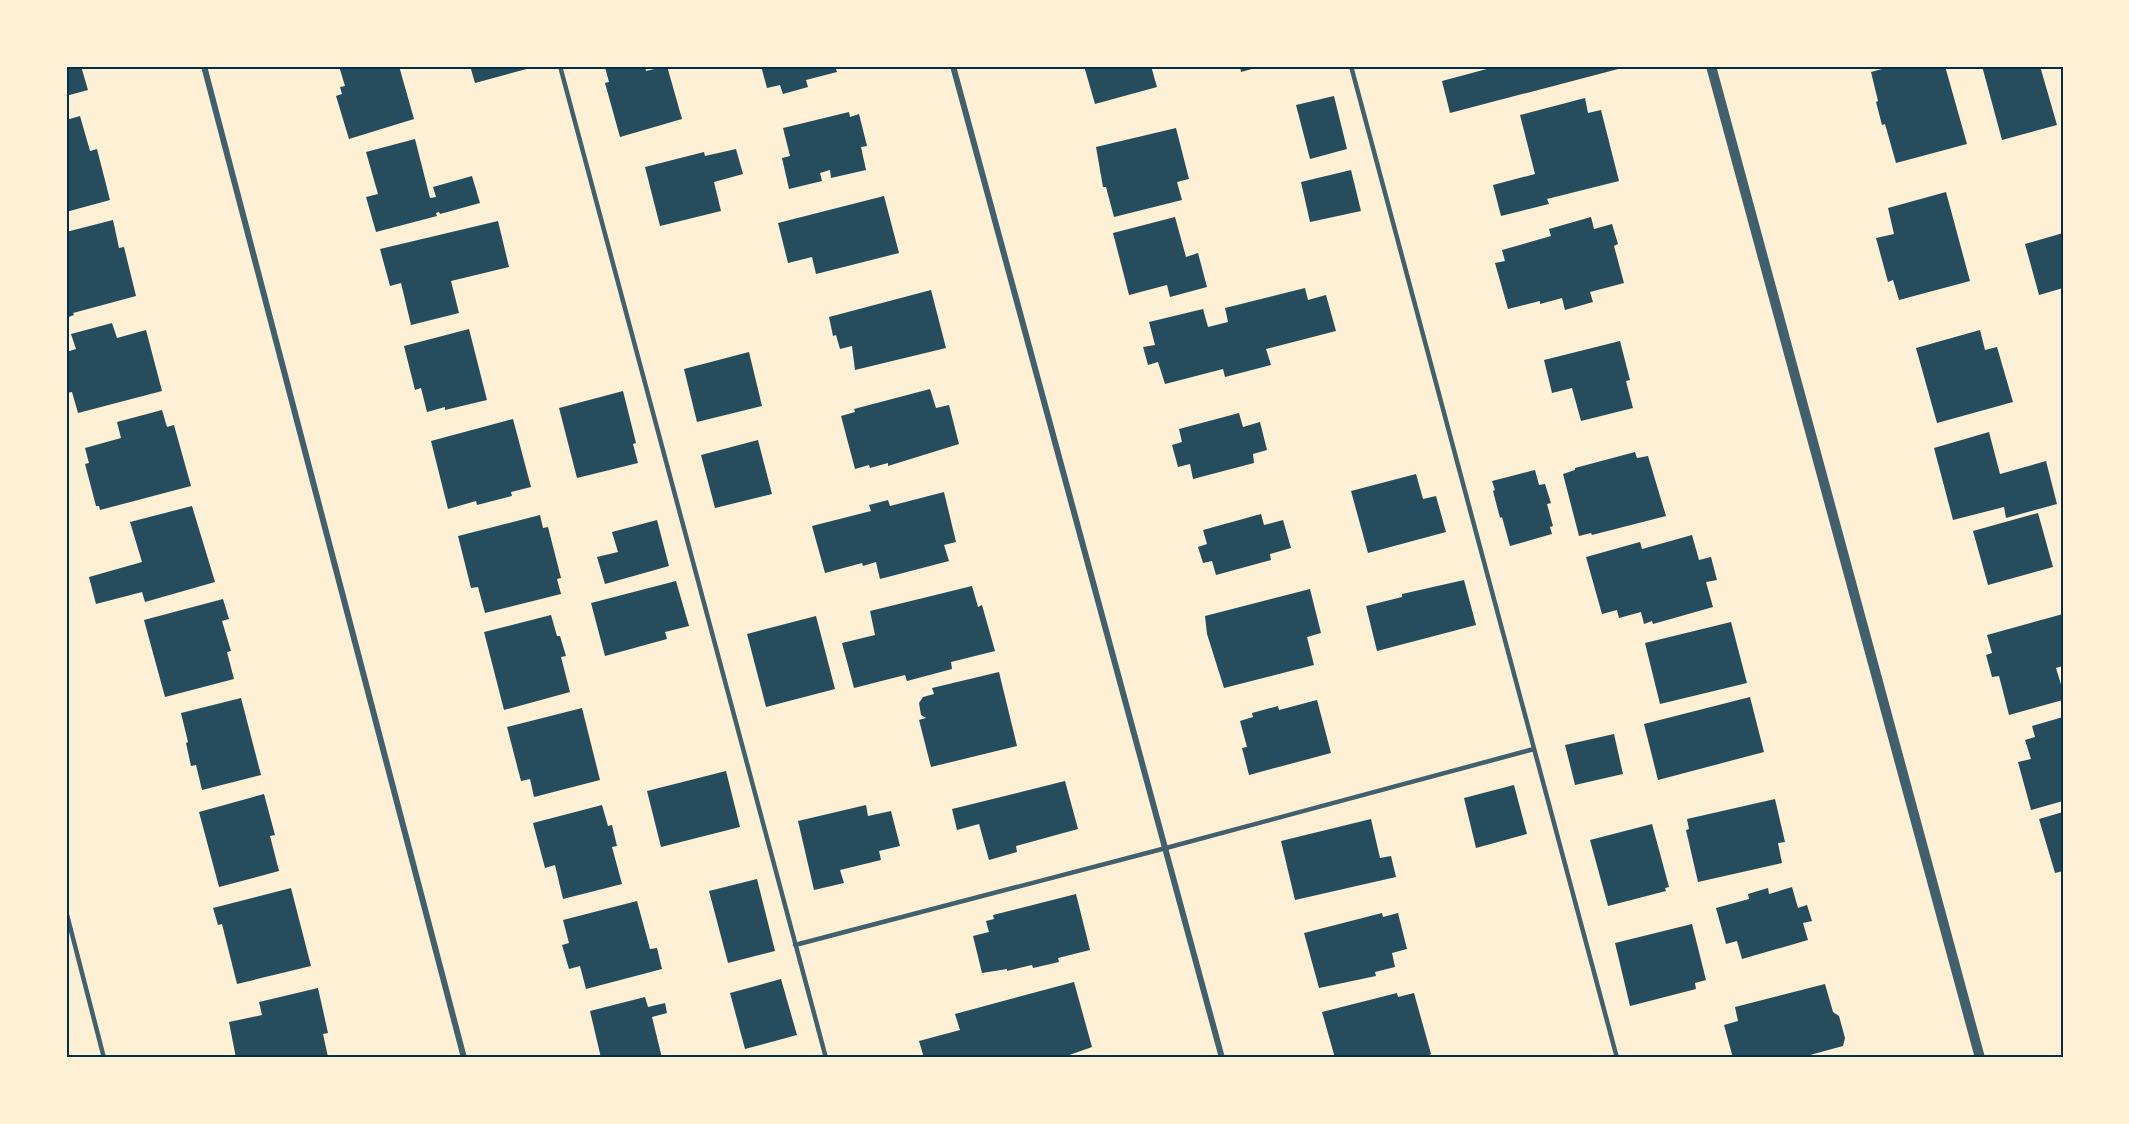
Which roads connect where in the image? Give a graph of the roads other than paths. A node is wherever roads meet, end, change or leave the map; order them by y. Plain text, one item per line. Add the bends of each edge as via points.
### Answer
1 (204, 66) edge
2 (560, 66) edge
3 (953, 66) edge
4 (1351, 66) edge
5 (1711, 66) edge
6 (1534, 749) junction
7 (1166, 848) junction
8 (66, 911) edge
9 (795, 945) junction
10 (104, 1058) edge
11 (464, 1058) edge
12 (826, 1058) edge
13 (1222, 1058) edge
14 (1617, 1058) edge
15 (1980, 1058) edge

1 - 11 street
2 - 9 lane
3 - 7 street
4 - 6 lane
5 - 15 street
6 - 7 lane
6 - 14 lane
7 - 9 lane
7 - 13 street
8 - 10 lane
9 - 12 lane

